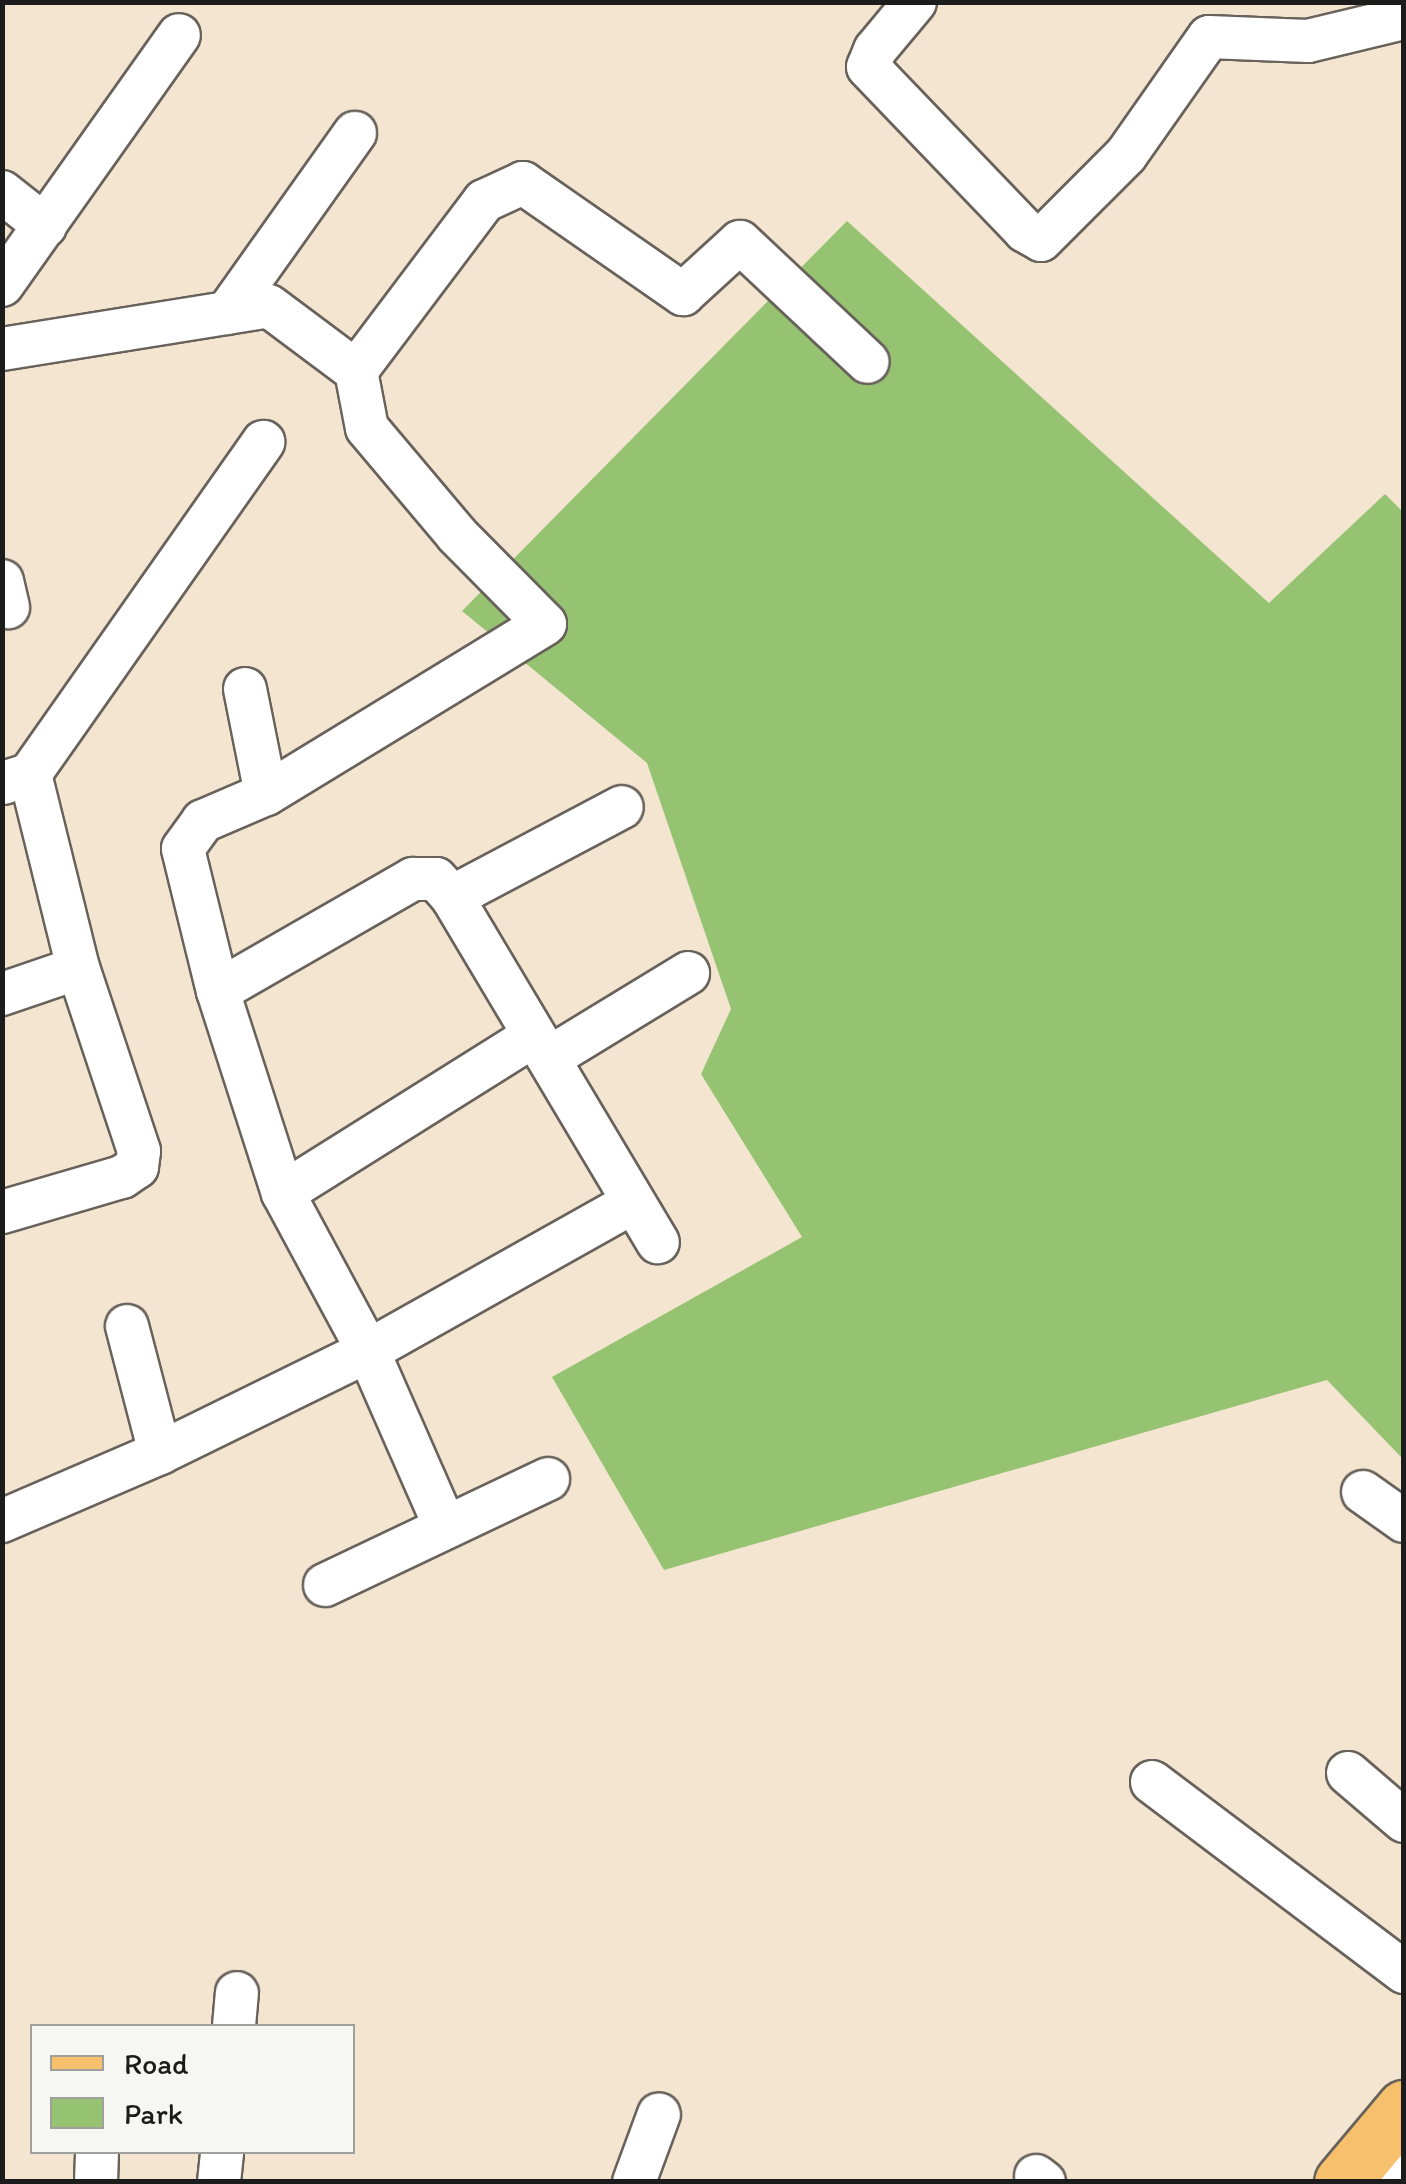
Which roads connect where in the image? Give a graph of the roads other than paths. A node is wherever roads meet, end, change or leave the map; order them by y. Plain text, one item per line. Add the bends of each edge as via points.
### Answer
1 (915, 2) edge
2 (1404, 18) edge
3 (178, 36) dead end
4 (354, 133) dead end
5 (2, 192) edge
6 (45, 226) junction
7 (2, 286) edge
8 (227, 313) junction
9 (2, 348) edge
10 (868, 362) dead end
11 (356, 371) junction
12 (263, 442) dead end
13 (246, 689) dead end
14 (16, 779) edge
15 (266, 794) junction
16 (622, 808) dead end
17 (452, 897) junction
18 (78, 968) junction
19 (688, 973) dead end
20 (218, 991) junction
21 (2, 994) edge
22 (542, 1047) junction
23 (283, 1193) junction
24 (633, 1202) junction
25 (2, 1212) edge
26 (658, 1242) dead end
27 (127, 1326) dead end
28 (368, 1350) junction
29 (160, 1453) junction
30 (548, 1479) dead end
31 (1363, 1492) dead end
32 (2, 1521) edge
33 (1404, 1521) edge
34 (445, 1526) junction
35 (325, 1585) dead end
36 (1348, 1773) dead end
37 (1152, 1782) dead end
38 (1404, 1820) edge
39 (1404, 1972) edge
40 (1404, 2108) edge
41 (659, 2114) dead end
42 (98, 2154) edge
43 (222, 2154) edge
44 (1369, 2173) edge
45 (96, 2182) edge
46 (218, 2182) edge
47 (634, 2182) edge

1 - 2 street via 868,67 1041,240 1126,155 1210,37 1308,41
3 - 6 street
4 - 8 street
5 - 6 street
6 - 7 street
8 - 9 street
8 - 11 street via 268,306
10 - 11 street via 740,242 683,294 522,183 484,201
11 - 15 street via 366,428 545,624
12 - 14 street
13 - 15 street
14 - 18 street
15 - 20 street via 203,821 184,849
16 - 17 street
17 - 20 street via 436,879 413,879
17 - 22 street
18 - 21 street
18 - 25 street via 139,1151 136,1166 122,1177
19 - 22 street
20 - 23 street
22 - 23 street
22 - 24 street
23 - 28 street
24 - 26 street
24 - 28 street
27 - 29 street
28 - 29 street
28 - 34 street
29 - 32 street
30 - 34 street
31 - 33 street
34 - 35 street
36 - 38 street
37 - 39 street
40 - 44 main road
41 - 47 street
42 - 45 street
43 - 46 street

